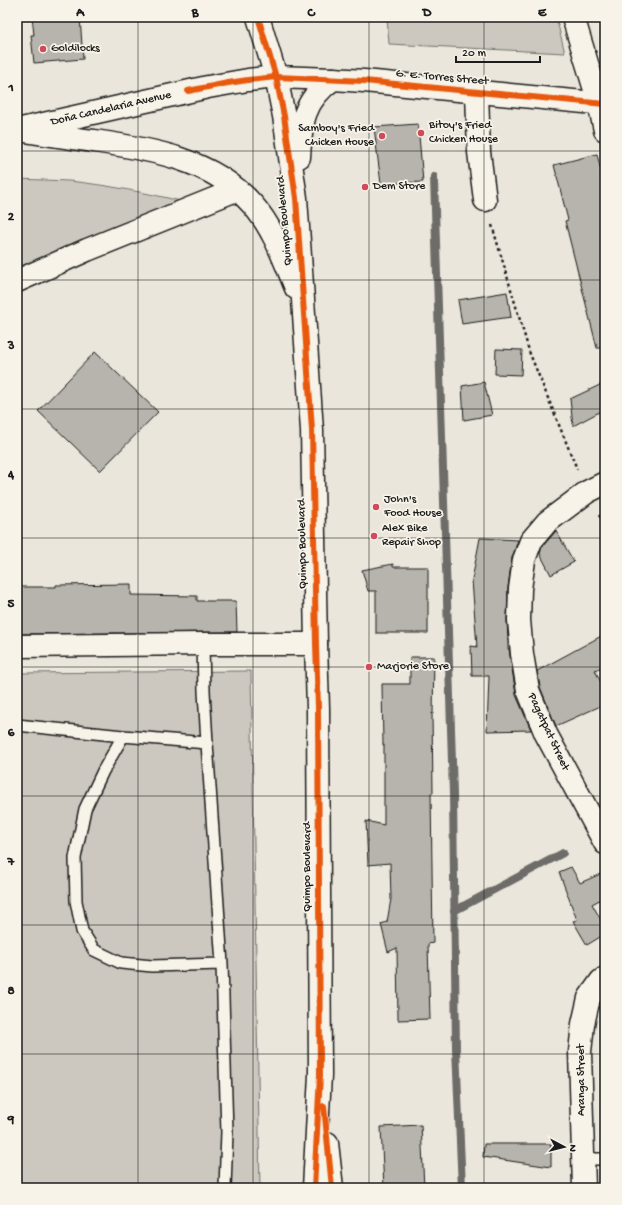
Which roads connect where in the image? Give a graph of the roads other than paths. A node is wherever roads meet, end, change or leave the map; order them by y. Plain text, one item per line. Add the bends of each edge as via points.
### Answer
1 (258, 17) edge
2 (573, 17) edge
3 (276, 77) junction
4 (333, 79) junction
5 (476, 92) junction
6 (602, 104) edge
7 (18, 130) edge
8 (605, 130) edge
9 (236, 190) junction
10 (296, 198) junction
11 (485, 200) road end
12 (17, 281) edge
13 (303, 307) junction
14 (596, 488) edge
15 (203, 644) junction
16 (316, 644) junction
17 (17, 646) edge
18 (17, 725) edge
19 (123, 736) junction
20 (207, 743) junction
21 (598, 816) edge
22 (605, 843) edge
23 (222, 964) junction
24 (605, 978) edge
25 (320, 1075) junction
26 (583, 1159) junction
27 (605, 1160) edge
28 (225, 1188) edge
29 (314, 1188) edge
30 (332, 1188) edge
31 (584, 1188) edge

1 - 3 main road, Quimpo Boulevard
2 - 6 main road
3 - 4 main road, G. E. Torres Street
3 - 7 main road, Doña Candelaria Avenue via 208,87
3 - 10 main road, Quimpo Boulevard
4 - 5 main road, G. E. Torres Street
4 - 10 main road via 312,98 304,117 299,146
5 - 6 main road, G. E. Torres Street
5 - 11 main road via 478,152
6 - 8 main road
7 - 9 main road via 134,147 169,155 199,166
9 - 12 main road
9 - 13 main road via 252,204 271,233
10 - 13 main road, Quimpo Boulevard
13 - 16 main road, Quimpo Boulevard via 312,430
14 - 21 main road, Pagatpat Street via 547,522 531,541 524,560 519,620 528,690 546,734
15 - 16 main road
15 - 17 main road
15 - 20 lane
16 - 25 main road, Quimpo Boulevard
18 - 19 lane
19 - 20 lane
19 - 23 lane via 85,808 75,858 76,901 82,932 94,950 121,963 152,966
20 - 23 lane
21 - 22 main road, Pagatpat Street
23 - 28 lane via 227,1132
24 - 26 main road, Aranga Street via 589,998 583,1024 580,1052
25 - 29 main road, Quimpo Boulevard
25 - 30 main road, Quimpo Boulevard
26 - 27 lane
26 - 31 main road, Aranga Street

